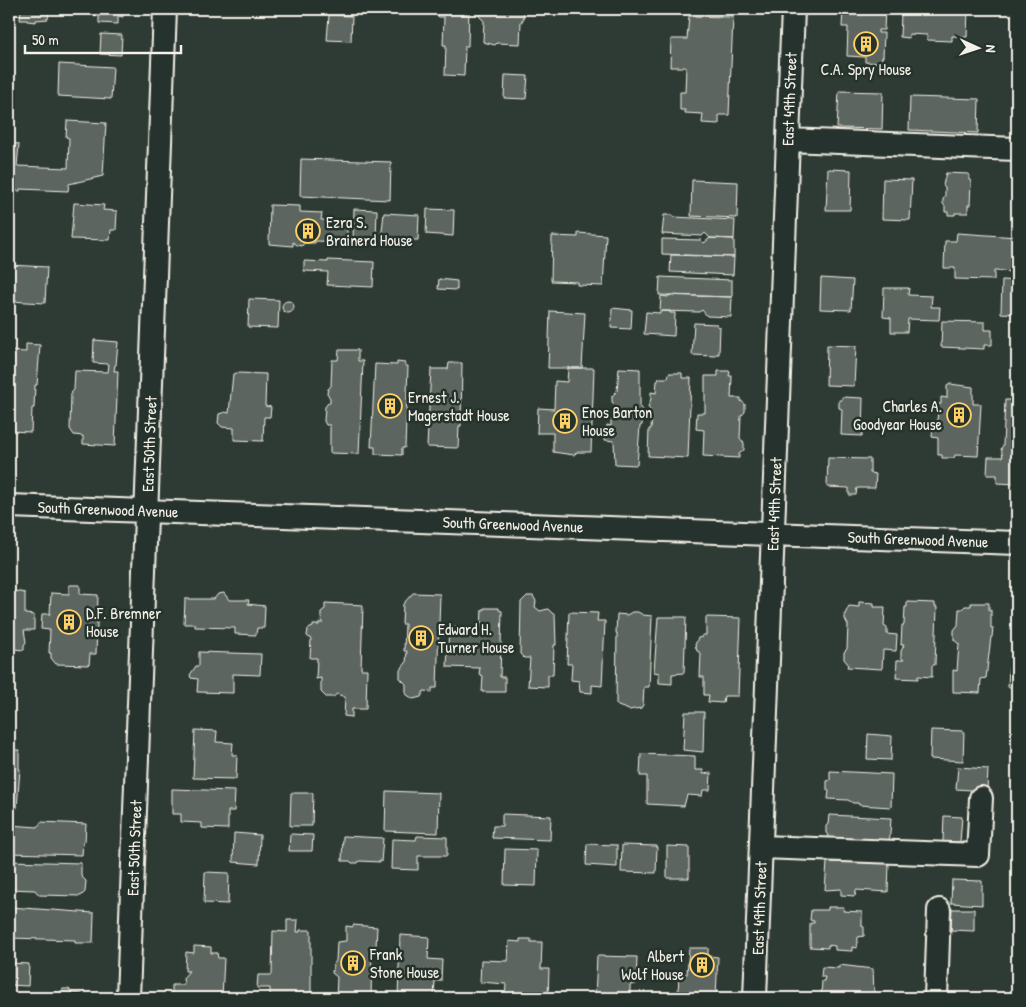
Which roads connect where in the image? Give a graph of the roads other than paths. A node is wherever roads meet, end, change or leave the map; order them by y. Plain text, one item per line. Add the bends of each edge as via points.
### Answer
1 (165, 9) edge
2 (793, 9) edge
3 (788, 140) junction
4 (1017, 149) edge
5 (9, 506) edge
6 (146, 511) junction
7 (773, 533) junction
8 (1017, 543) edge
9 (981, 798) dead end
10 (761, 847) junction
11 (939, 910) dead end
12 (128, 998) edge
13 (755, 998) edge
14 (936, 998) edge

1 - 6 street, East 50th Street
2 - 3 street, East 49th Street
3 - 4 street
3 - 7 street, East 49th Street
5 - 6 street, South Greenwood Avenue
6 - 7 street, South Greenwood Avenue
6 - 12 street, East 50th Street
7 - 8 street, South Greenwood Avenue
7 - 10 street, East 49th Street
9 - 10 street via 978,854
10 - 13 street, East 49th Street
11 - 14 street

